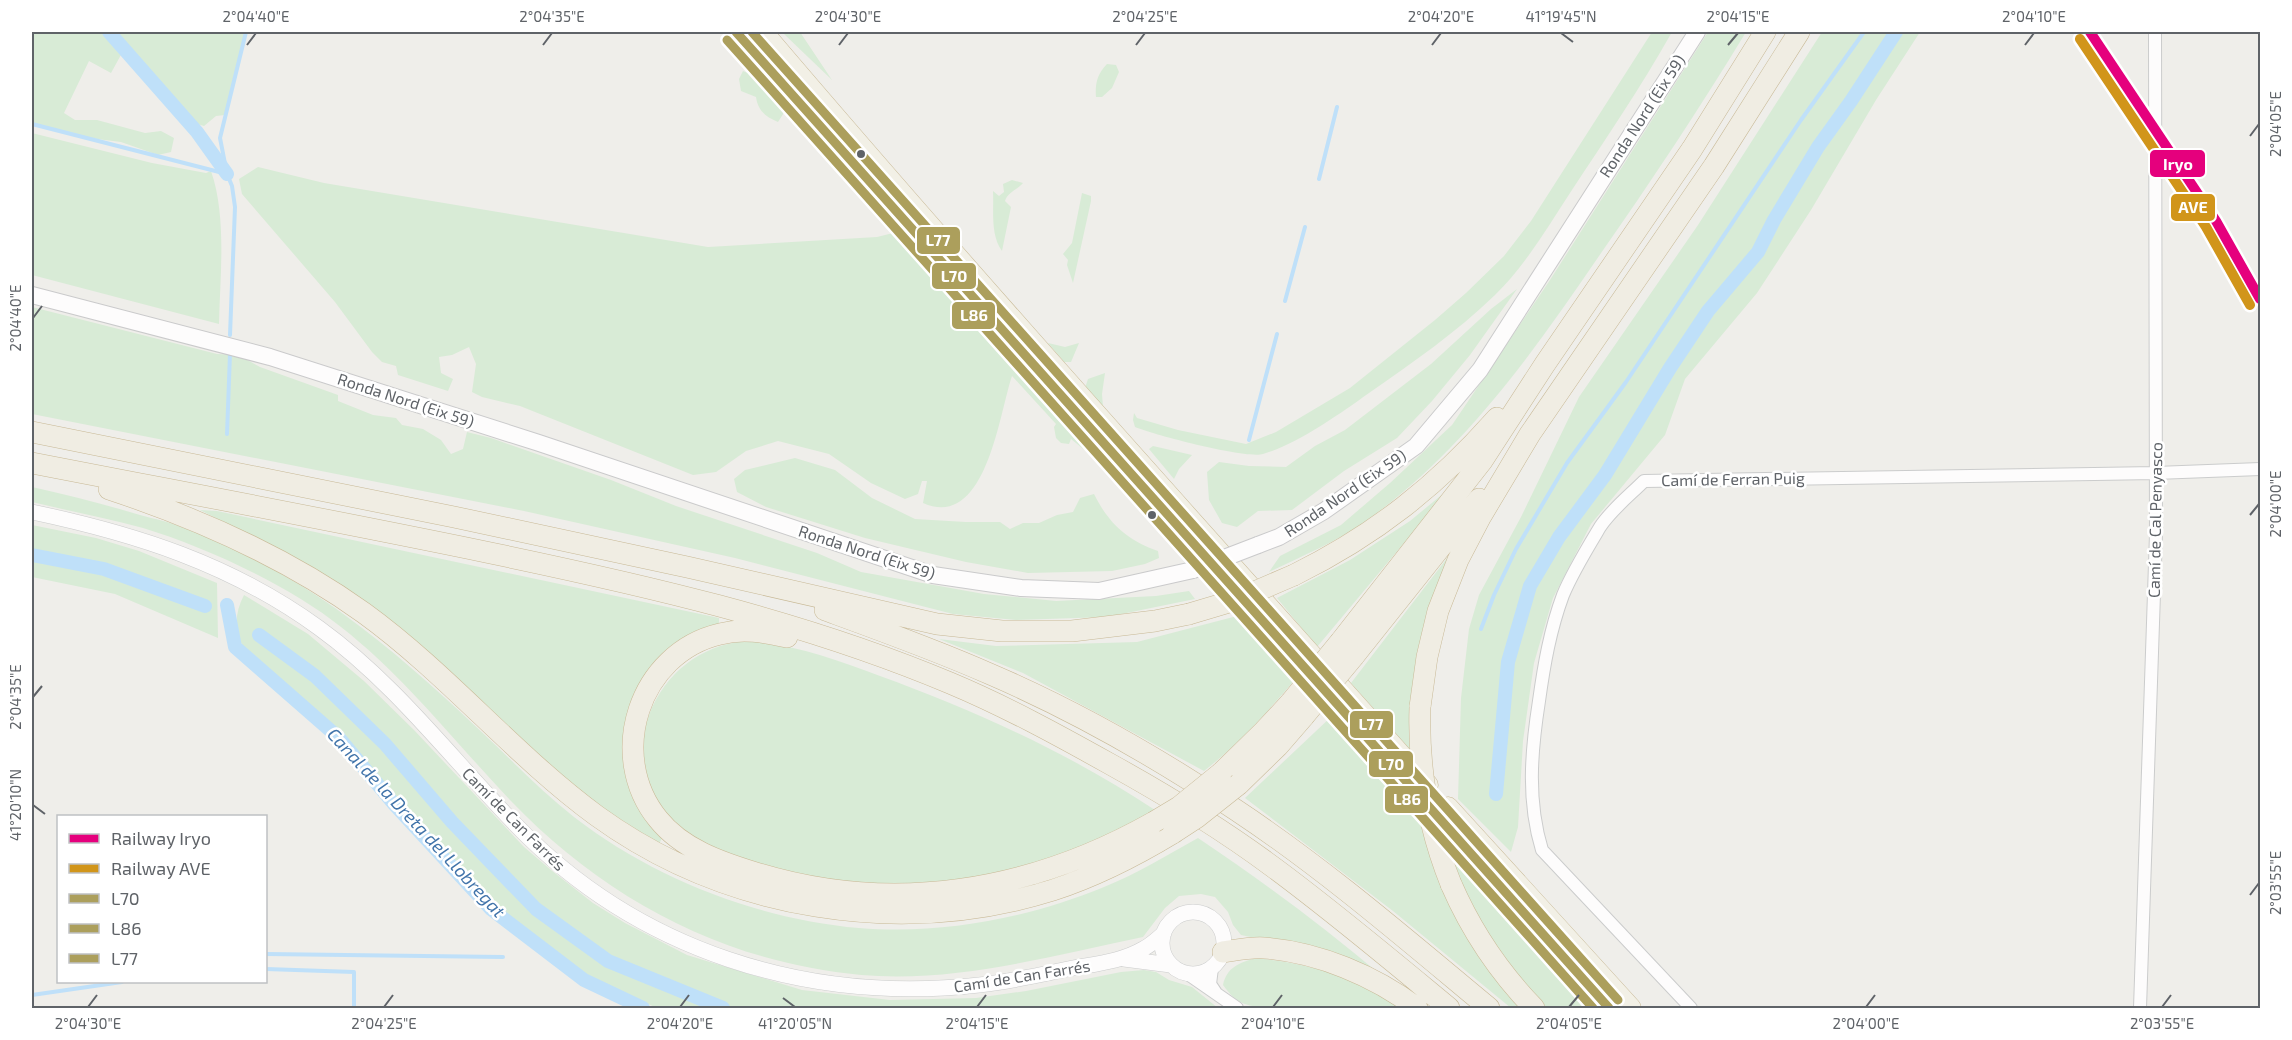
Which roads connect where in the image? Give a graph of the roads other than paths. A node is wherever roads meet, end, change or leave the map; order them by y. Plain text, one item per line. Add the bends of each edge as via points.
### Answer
1 (736, 32) edge
2 (763, 32) edge
3 (1697, 32) edge
4 (1765, 32) edge
5 (1799, 32) edge
6 (2155, 32) edge
7 (32, 295) edge
8 (1545, 364) junction
9 (32, 432) edge
10 (1530, 434) junction
11 (32, 463) edge
12 (2260, 469) edge
13 (2156, 473) junction
14 (32, 512) edge
15 (687, 567) junction
16 (1348, 649) junction
17 (882, 656) junction
18 (1230, 779) junction
19 (1164, 933) junction
20 (1121, 958) junction
21 (1218, 960) junction
22 (1171, 965) junction
23 (1188, 974) junction
24 (1216, 994) junction
25 (1237, 1008) edge
26 (1418, 1008) edge
27 (1449, 1008) edge
28 (1489, 1008) edge
29 (1534, 1008) edge
30 (1609, 1008) edge
31 (1631, 1008) edge
32 (1690, 1008) edge
33 (2140, 1008) edge

1 - 30 highway
2 - 31 highway via 877,167 1188,518
3 - 7 main road, Ronda Nord (Eix 59), bridge via 1480,369 1416,446 1324,511 1279,537 1193,570 1099,591 1021,588 933,575 270,357
4 - 8 highway via 1692,149
5 - 10 highway via 1714,166
6 - 13 street, Camí de Cal Penyasco
8 - 15 highway, bridge via 1476,442 1426,490 1361,539 1294,575 1236,600 1189,614 1072,632 968,628 899,617
8 - 16 highway via 1482,461
9 - 15 highway
10 - 16 highway
10 - 29 highway, bridge via 1481,516 1447,585 1432,632 1420,706 1420,757 1436,843 1451,884 1487,951
11 - 17 highway via 546,565 759,616
11 - 18 highway, bridge via 181,514 263,551 350,604 393,636 597,816 693,871 784,901 853,912 911,913 1022,899 1120,864 1203,813
12 - 13 street, Camí de Ferran Puig
13 - 32 street, Camí de Ferran Puig via 1644,481 1602,525 1564,593 1546,648 1530,776 1536,832 1542,850
13 - 33 street, Camí de Cal Penyasco
14 - 20 street, Camí de Can Farrés via 115,531 188,555 294,611 374,673 524,833 575,878 635,918 711,953 808,981 910,990 986,985
15 - 28 highway via 804,603 929,649 1031,693 1118,738 1238,811 1287,846
16 - 18 highway, bridge via 1298,709 1257,739
17 - 18 highway, bridge via 750,630 718,634 684,649 652,682 634,725 635,772 649,807 681,840 738,867 848,892 946,892 1023,878 1099,851
17 - 27 highway via 1059,735 1164,795 1271,866
19 - 20 street via 1142,950
19 - 21 street via 1182,914 1203,914 1222,931 1224,941
19 - 22 street via 1164,952
20 - 22 street
21 - 23 street via 1203,973
21 - 24 street via 1210,984
21 - 26 highway via 1263,948 1304,955 1355,972
22 - 23 street
23 - 24 street
24 - 25 street

